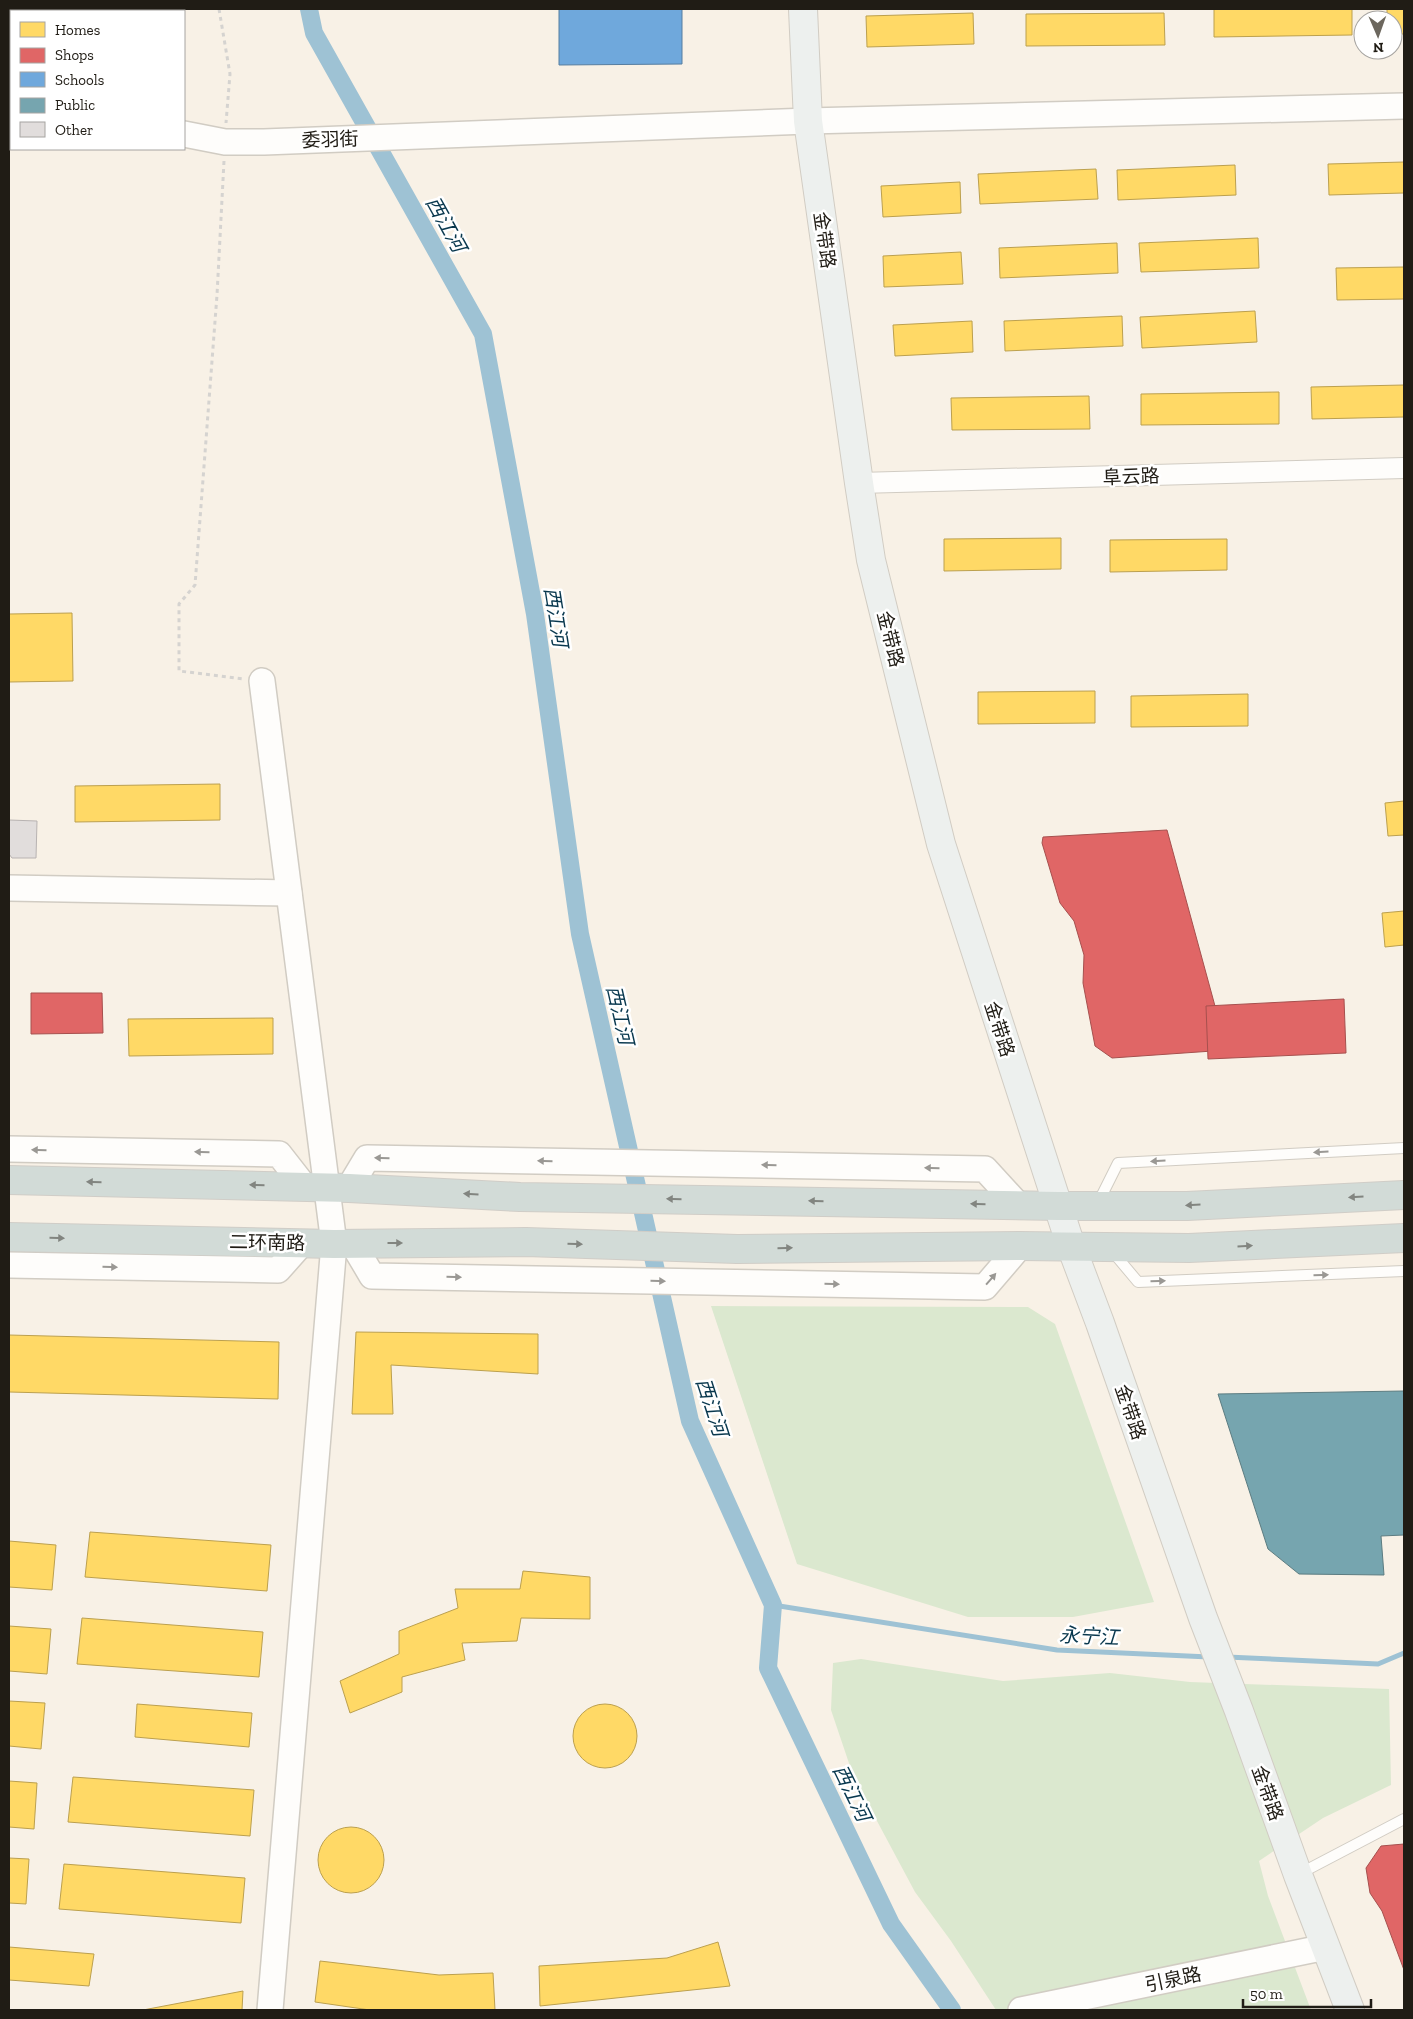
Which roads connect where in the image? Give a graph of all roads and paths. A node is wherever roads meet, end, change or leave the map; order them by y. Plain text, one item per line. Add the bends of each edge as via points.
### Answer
1 (218, 9) edge
2 (803, 9) edge
3 (1404, 106) edge
4 (808, 121) junction
5 (185, 134) edge
6 (225, 142) junction
7 (1404, 468) edge
8 (859, 484) junction
9 (262, 681) joint
10 (9, 888) edge
11 (289, 893) junction
12 (1404, 1148) edge
13 (9, 1149) edge
14 (9, 1180) edge
15 (327, 1187) junction
16 (1404, 1194) edge
17 (1018, 1205) junction
18 (1058, 1206) junction
19 (1096, 1206) junction
20 (9, 1237) edge
21 (1404, 1238) edge
22 (302, 1243) junction
23 (344, 1244) junction
24 (1020, 1246) junction
25 (1070, 1246) junction
26 (1108, 1247) junction
27 (9, 1265) edge
28 (1404, 1271) edge
29 (1404, 1819) edge
30 (1298, 1875) junction
31 (1326, 1948) junction
32 (270, 2010) edge
33 (1021, 2010) edge
34 (1350, 2010) edge

1 - 6 path via 230,74
2 - 4 main road, 金带路
3 - 4 street, 委羽街
4 - 6 street, 委羽街
4 - 8 main road, 金带路
5 - 6 street, 委羽街
6 - 9 path via 195,585 179,604 179,671
7 - 8 street, 阜云路
8 - 18 main road, 金带路 via 872,560 941,844
9 - 11 street
10 - 11 street
11 - 15 street
12 -> 19 lane via 1118,1163
15 -> 13 street via 279,1154
15 -> 14 highway
17 -> 15 highway via 520,1197
17 -> 15 street via 985,1170 367,1158
15 - 23 street
16 -> 19 highway via 1187,1206
17 - 18 highway
18 - 19 highway
18 - 25 main road, 金带路
20 -> 22 highway, 二环南路
26 -> 21 highway, 二环南路 via 1188,1248
22 - 23 highway, 二环南路
27 -> 22 street via 278,1270
23 -> 24 highway, 二环南路 via 526,1242 737,1249
23 -> 24 street via 372,1276 985,1287
23 - 32 street
24 - 25 highway, 二环南路
25 - 26 highway, 二环南路
25 - 30 main road, 金带路
26 -> 28 lane via 1138,1282
29 - 30 lane
30 - 31 main road, 金带路
31 - 33 street, 引泉路
31 - 34 main road, 金带路

